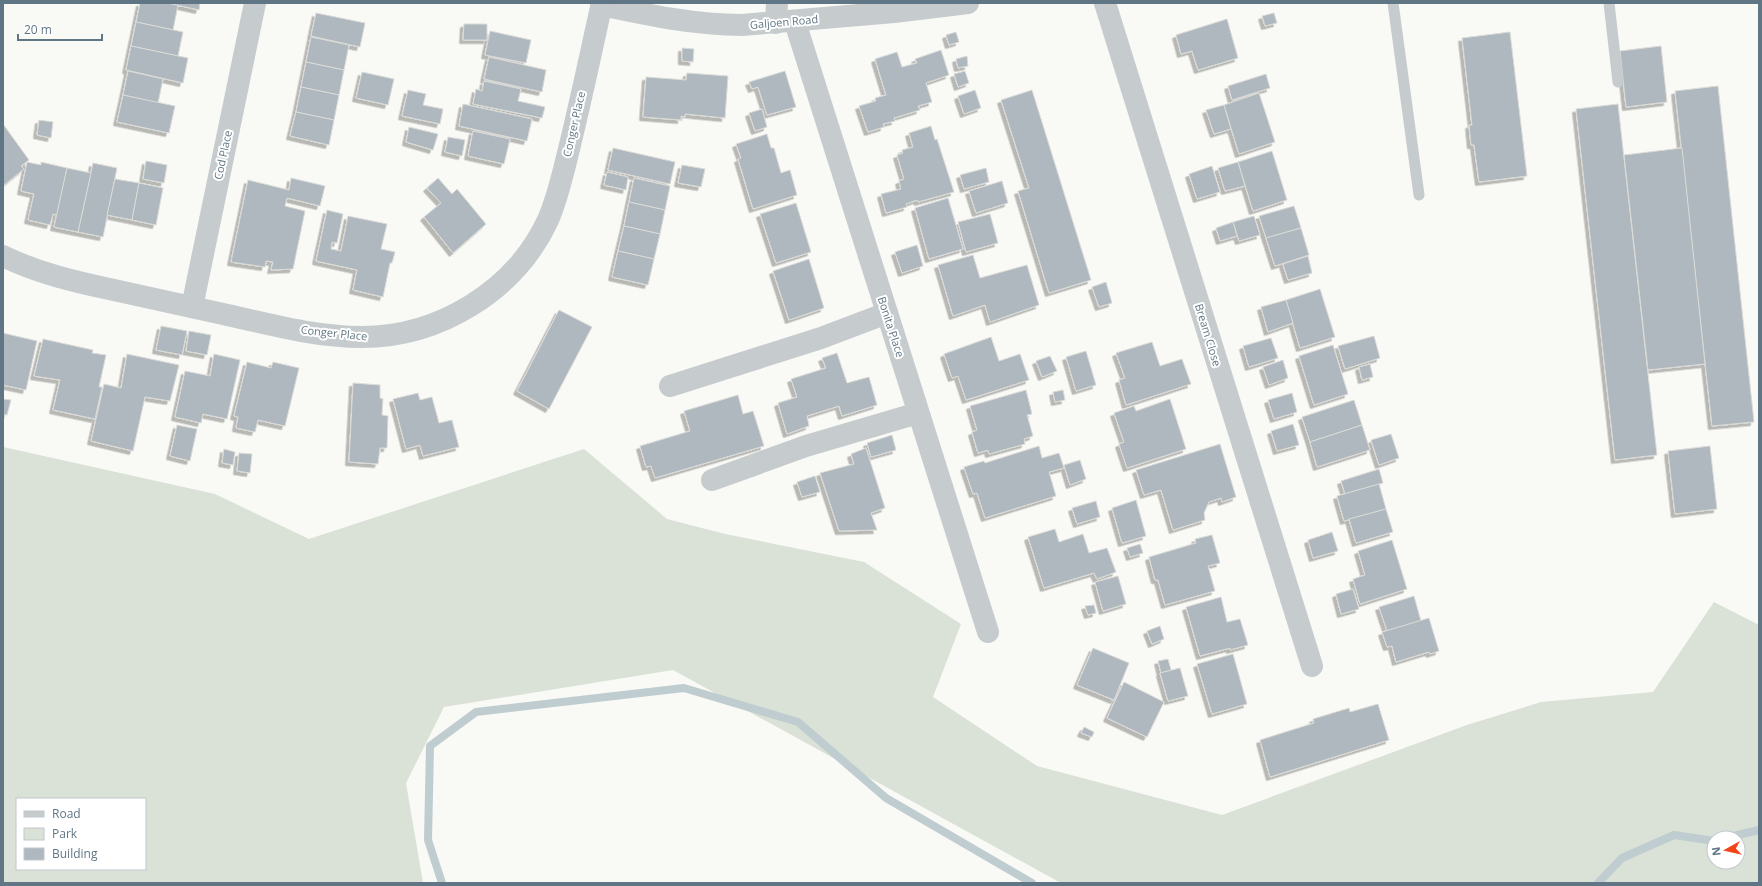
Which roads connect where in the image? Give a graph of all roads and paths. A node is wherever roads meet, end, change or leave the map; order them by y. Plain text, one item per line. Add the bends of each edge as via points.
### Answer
1 (255, 3) edge
2 (968, 3) edge
3 (1105, 3) edge
4 (1393, 3) edge
5 (1609, 3) edge
6 (601, 4) edge
7 (782, 16) edge
8 (1618, 82) dead end
9 (1418, 195) dead end
10 (3, 256) edge
11 (192, 307) junction
12 (887, 313) junction
13 (670, 386) dead end
14 (918, 413) junction
15 (712, 480) dead end
16 (988, 632) dead end
17 (1312, 666) dead end

1 - 11 street, Cod Place
2 - 7 street, Galjoen Road via 894,12
3 - 17 street, Bream Close
4 - 9 lane
5 - 8 lane
6 - 7 street, Galjoen Road via 662,18 722,25
6 - 11 street, Conger Place via 556,201 537,240 518,266 485,297 444,320 416,330 360,337 290,328
7 - 12 street, Bonita Place
10 - 11 street, Conger Place via 47,273
12 - 13 street via 821,338
12 - 14 street, Bonita Place
14 - 15 street via 806,446
14 - 16 street, Bonita Place

